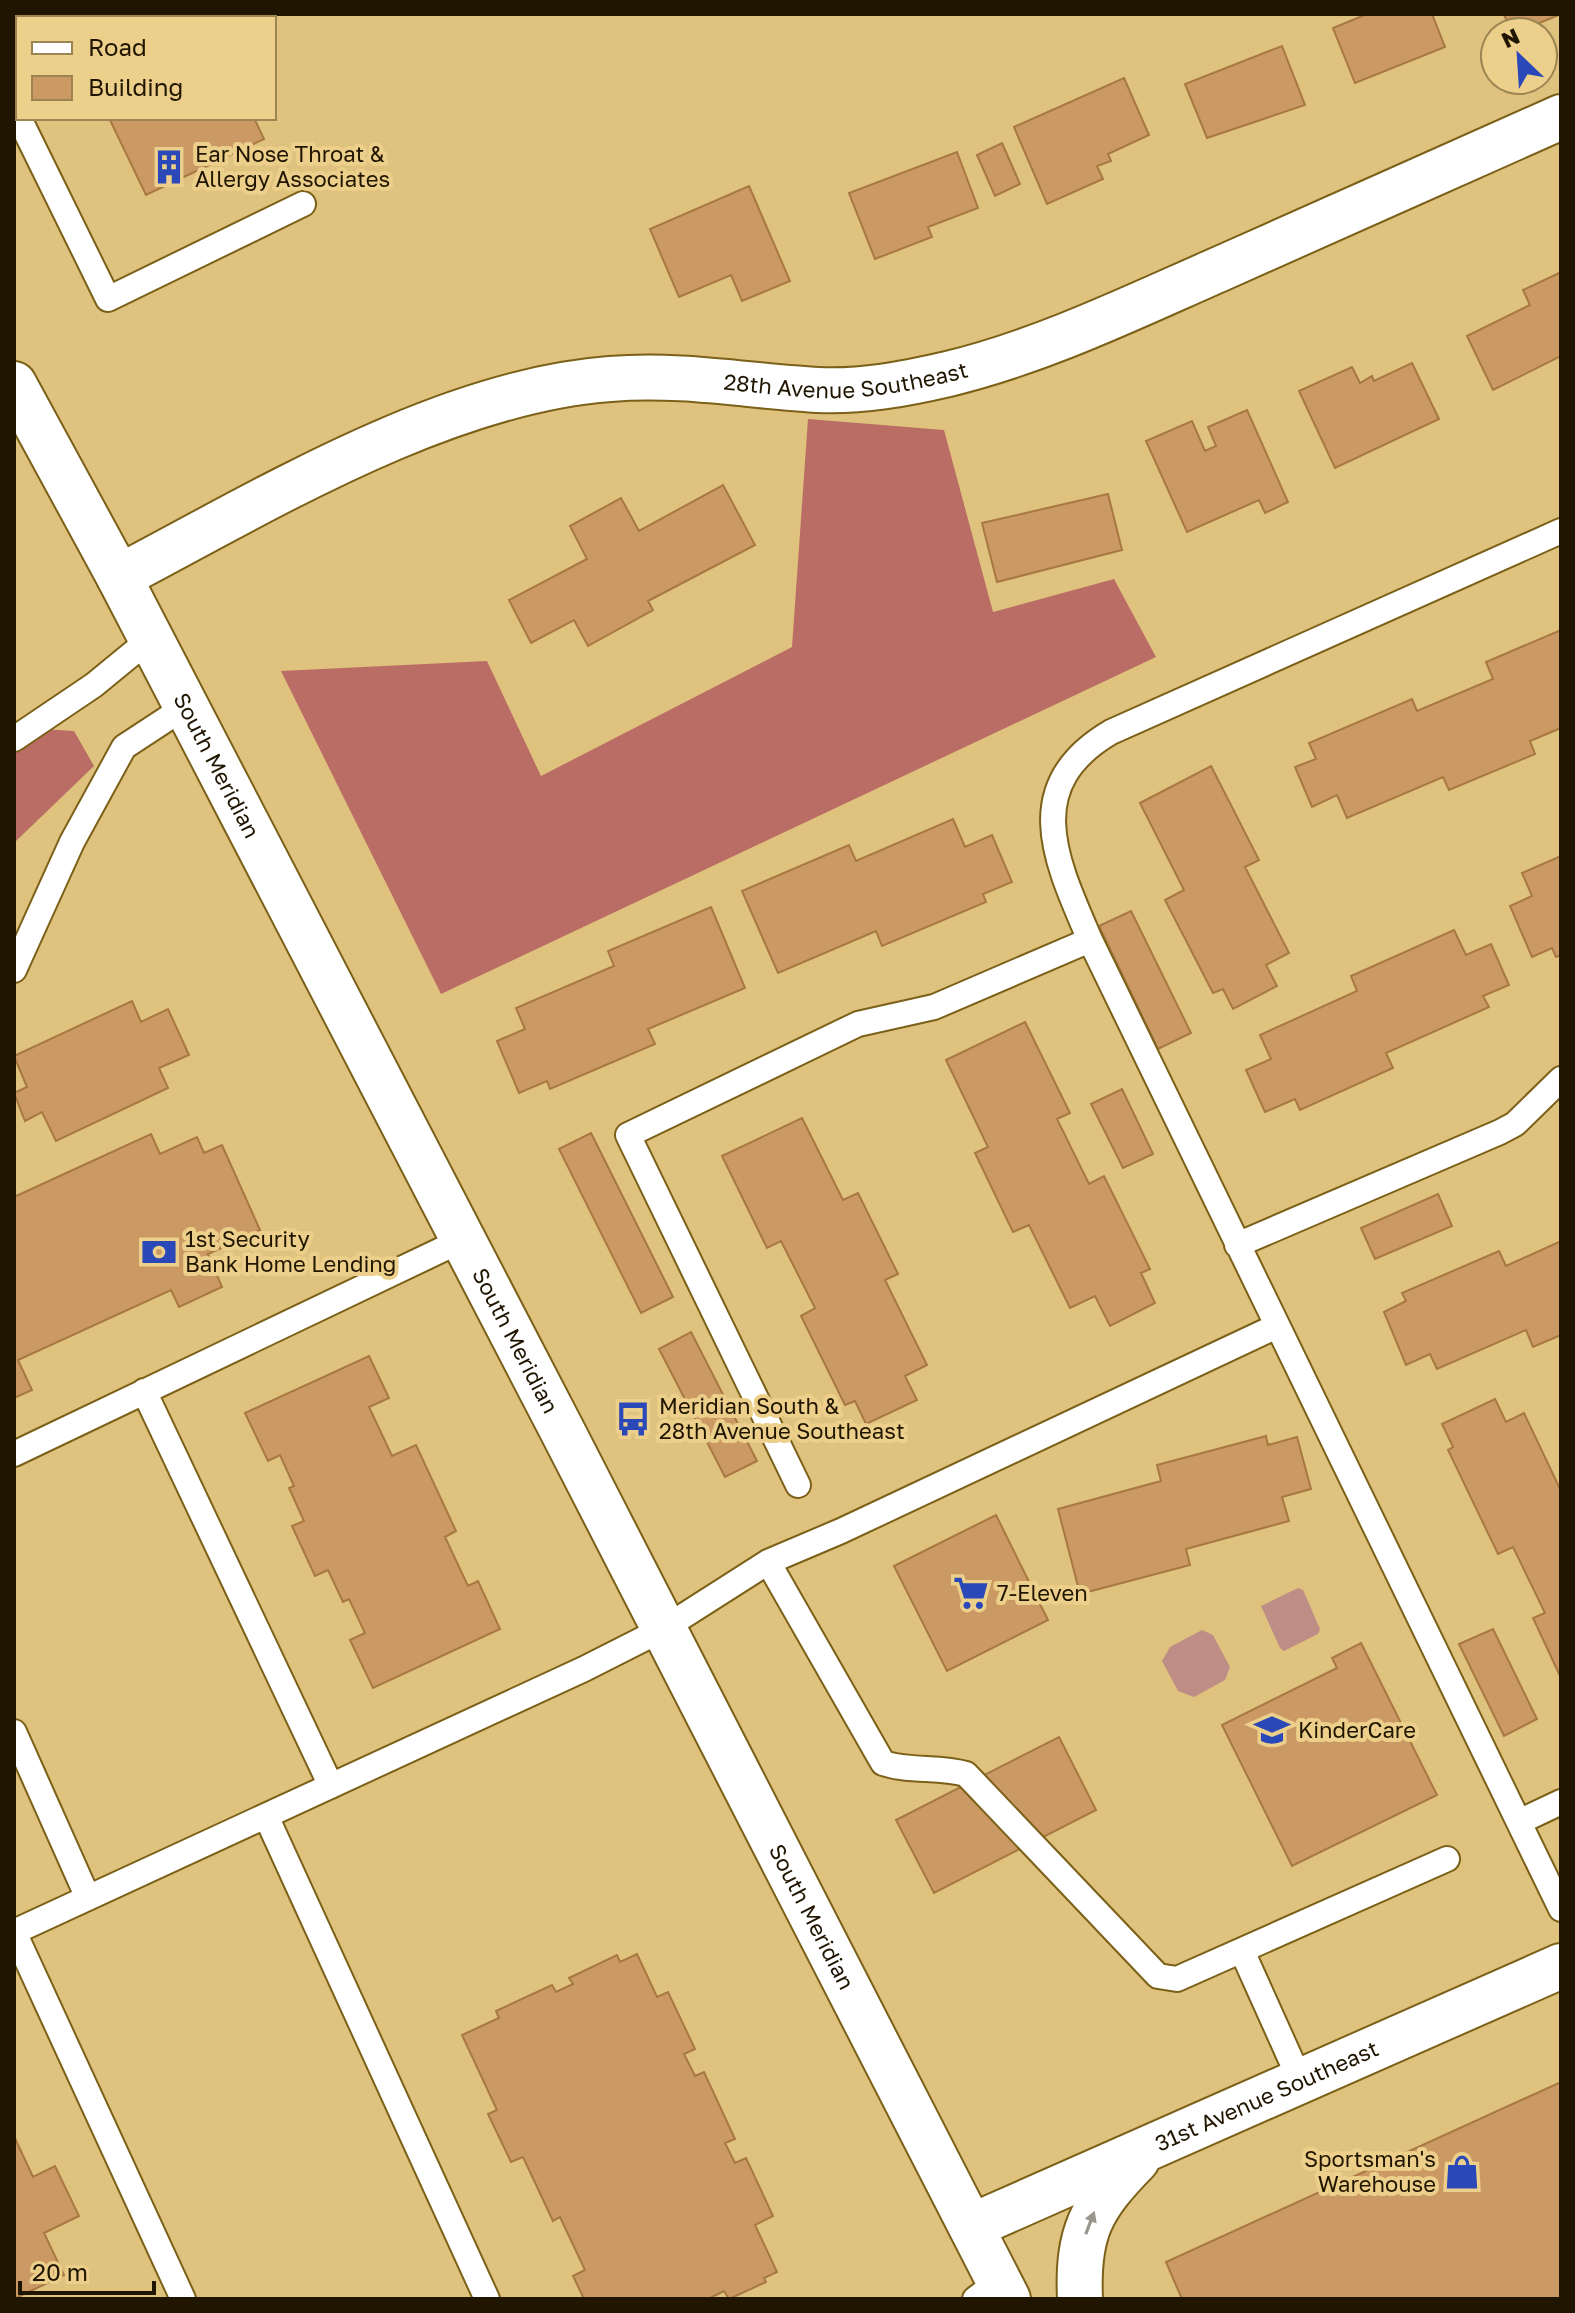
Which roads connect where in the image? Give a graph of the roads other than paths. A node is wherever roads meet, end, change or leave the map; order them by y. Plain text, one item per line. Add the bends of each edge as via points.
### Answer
1 (1561, 117) edge
2 (20, 120) edge
3 (303, 204) dead end
4 (14, 384) edge
5 (1561, 531) edge
6 (119, 577) junction
7 (150, 639) junction
8 (185, 707) junction
9 (14, 739) edge
10 (1090, 940) junction
11 (14, 970) edge
12 (1561, 1079) edge
13 (462, 1240) junction
14 (1237, 1245) junction
15 (1277, 1326) junction
16 (144, 1391) junction
17 (14, 1454) edge
18 (798, 1485) dead end
19 (768, 1562) junction
20 (663, 1629) junction
21 (14, 1732) edge
22 (331, 1786) junction
23 (1561, 1802) edge
24 (266, 1816) junction
25 (1519, 1822) junction
26 (1447, 1859) dead end
27 (88, 1898) junction
28 (1561, 1909) edge
29 (14, 1932) edge
30 (1242, 1951) junction
31 (1561, 1966) edge
32 (1300, 2080) junction
33 (1153, 2146) junction
34 (972, 2226) junction
35 (994, 2293) edge
36 (183, 2299) edge
37 (487, 2299) edge
38 (1080, 2299) edge

1 - 6 street, 28th Avenue Southeast via 1107,319 997,360 864,389 650,377 539,390 381,445
2 - 3 lane via 108,299
4 - 6 street, South Meridian
5 - 10 lane via 1090,745 1069,765 1055,791 1053,825 1063,878
6 - 7 street, South Meridian
7 - 8 street, South Meridian
7 - 9 lane
8 - 11 lane via 124,747 72,842
8 - 13 street, South Meridian
10 - 14 lane
10 - 18 lane via 934,1007 858,1024 628,1135
12 - 14 lane via 1500,1132
13 - 16 lane
13 - 20 street, South Meridian
14 - 15 lane
15 - 19 lane
15 - 25 lane
16 - 17 lane
16 - 22 lane
19 - 20 lane
19 - 30 lane via 883,1763 966,1774 1158,1976 1177,1979
20 - 22 lane
20 - 34 street, South Meridian
21 - 27 lane
22 - 24 lane
23 - 25 lane
24 - 27 lane
24 - 37 lane
25 - 28 lane
26 - 30 lane
27 - 29 lane
29 - 36 lane
30 - 32 lane
31 - 32 street, 31st Avenue Southeast
32 - 33 street, 31st Avenue Southeast
33 - 34 street, 31st Avenue Southeast
38 -> 33 street via 1080,2254 1089,2222 1102,2197
34 - 35 street, South Meridian

